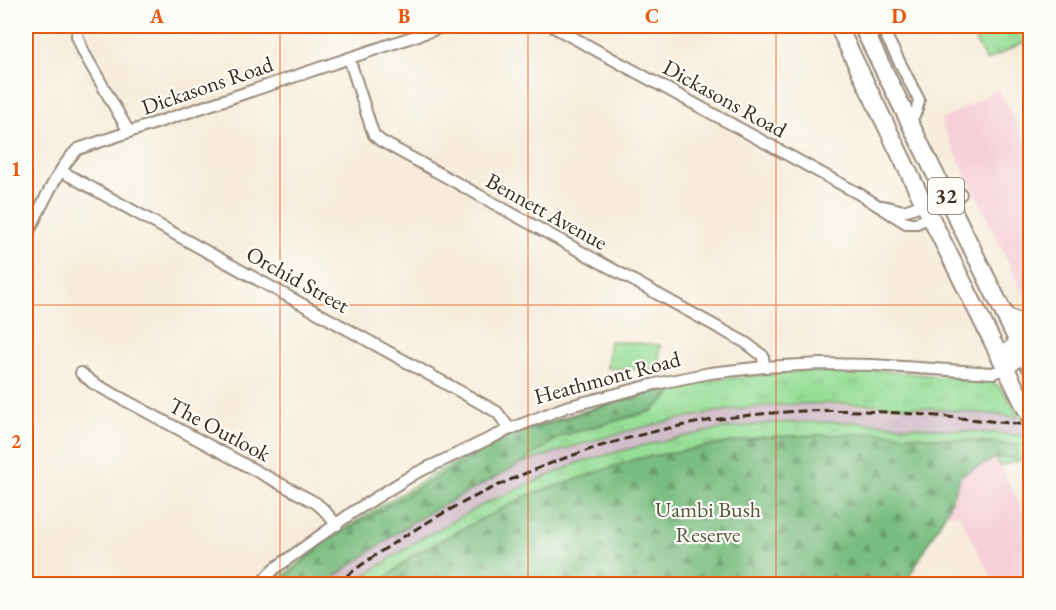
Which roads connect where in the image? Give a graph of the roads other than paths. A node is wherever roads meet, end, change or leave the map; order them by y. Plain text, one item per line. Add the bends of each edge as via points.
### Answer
1 (78, 26) edge
2 (446, 26) edge
3 (552, 26) edge
4 (838, 26) edge
5 (861, 26) edge
6 (881, 26) edge
7 (349, 58) junction
8 (910, 123) junction
9 (129, 132) junction
10 (62, 171) junction
11 (955, 198) junction
12 (880, 206) junction
13 (904, 211) junction
14 (927, 211) junction
15 (906, 223) junction
16 (26, 237) edge
17 (1006, 316) junction
18 (1030, 326) edge
19 (1027, 349) edge
20 (1003, 362) junction
21 (764, 367) junction
22 (81, 373) dead end
23 (1029, 414) edge
24 (510, 429) junction
25 (336, 525) junction
26 (260, 585) edge

1 - 9 street via 77,36 84,53
2 - 7 street, Dickasons Road
3 - 12 street, Dickasons Road
4 - 14 main road, 32
5 - 8 main road, 32
6 - 8 street via 919,100
7 - 9 street, Dickasons Road
7 - 21 street, Bennett Avenue via 374,135 381,141 746,343 763,356
8 - 11 main road, 32
9 - 10 street, Dickasons Road via 78,149
10 - 16 street, Dickasons Road
10 - 24 street, Orchid Street via 497,412
11 - 14 main road
11 - 17 main road, 32
12 - 13 street, Dickasons Road
12 - 15 street, Dickasons Road
13 - 14 street
13 - 15 street
14 - 15 street via 916,222
14 - 20 main road, 32
17 - 18 street
17 - 19 main road, 32
19 - 20 street
20 - 21 street, Heathmont Road via 977,373 873,365
20 - 23 main road, 32
21 - 24 street, Heathmont Road via 655,384 566,407
22 - 25 street, The Outlook via 316,503
24 - 25 street, Heathmont Road via 414,474
25 - 26 street, Heathmont Road via 274,569

